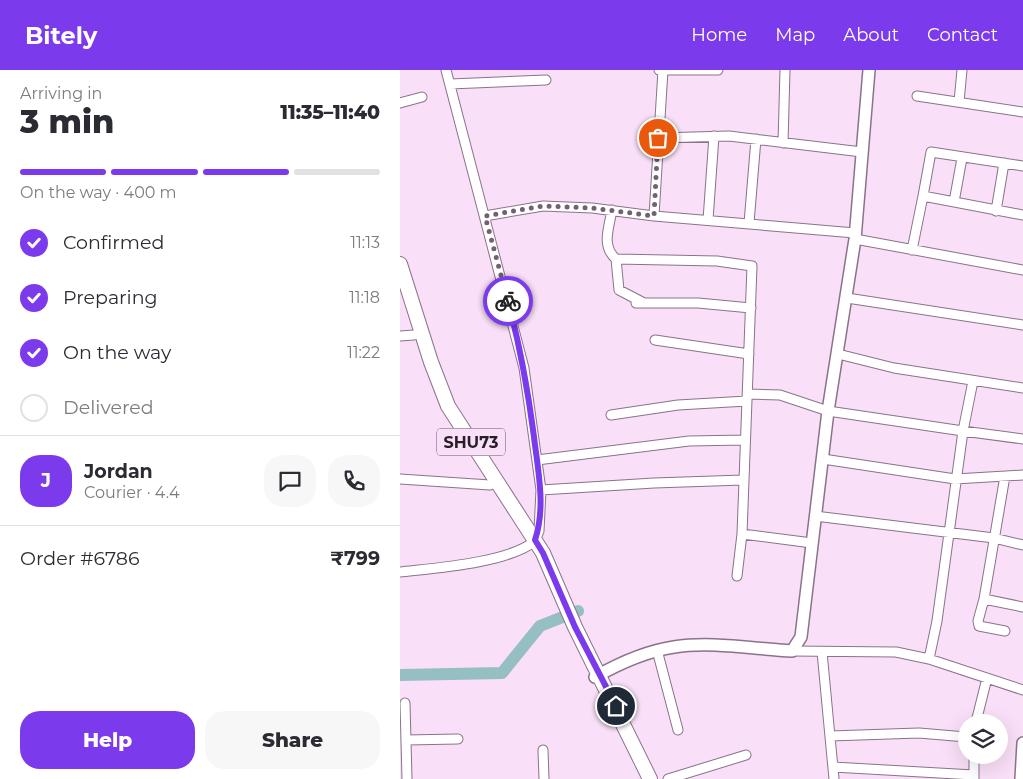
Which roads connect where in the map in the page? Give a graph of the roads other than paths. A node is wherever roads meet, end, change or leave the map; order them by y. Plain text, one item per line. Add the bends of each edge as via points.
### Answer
1 (446, 70) edge
2 (657, 70) edge
3 (663, 70) edge
4 (718, 70) edge
5 (782, 70) edge
6 (870, 70) edge
7 (962, 70) edge
8 (546, 80) dead end
9 (450, 84) junction
10 (917, 96) dead end
11 (422, 97) dead end
12 (959, 102) junction
13 (400, 103) edge
14 (1023, 112) edge
15 (714, 136) junction
16 (658, 138) junction
17 (756, 139) junction
18 (783, 143) junction
19 (862, 152) junction
20 (962, 158) junction
21 (1004, 163) junction
22 (1023, 166) edge
23 (923, 196) junction
24 (954, 202) junction
25 (612, 210) junction
26 (996, 211) junction
27 (1023, 215) edge
28 (485, 216) junction
29 (654, 216) junction
30 (708, 220) junction
31 (750, 223) junction
32 (855, 236) junction
33 (912, 250) junction
34 (616, 259) junction
35 (400, 264) edge
36 (1023, 270) edge
37 (400, 293) edge
38 (847, 298) junction
39 (751, 308) junction
40 (1023, 325) edge
41 (414, 335) junction
42 (400, 336) edge
43 (655, 340) dead end
44 (749, 354) junction
45 (838, 354) junction
46 (973, 381) junction
47 (1023, 388) edge
48 (441, 397) junction
49 (748, 397) junction
50 (828, 411) junction
51 (611, 415) dead end
52 (963, 431) junction
53 (1023, 439) edge
54 (745, 440) junction
55 (823, 459) junction
56 (537, 460) junction
57 (1023, 475) edge
58 (1005, 476) junction
59 (400, 479) edge
60 (955, 479) junction
61 (743, 480) junction
62 (490, 484) junction
63 (541, 490) junction
64 (815, 516) junction
65 (948, 533) junction
66 (742, 534) junction
67 (994, 538) junction
68 (532, 543) junction
69 (812, 543) junction
70 (1023, 545) edge
71 (400, 572) edge
72 (737, 576) dead end
73 (984, 599) junction
74 (1023, 607) edge
75 (1004, 631) dead end
76 (657, 650) junction
77 (792, 651) junction
78 (822, 652) junction
79 (929, 659) junction
80 (597, 676) junction
81 (987, 678) junction
82 (1023, 690) edge
83 (405, 703) dead end
84 (978, 714) edge
85 (678, 730) dead end
86 (830, 736) junction
87 (958, 736) edge
88 (458, 739) dead end
89 (406, 740) junction
90 (1023, 743) edge
91 (543, 750) dead end
92 (746, 755) dead end
93 (974, 764) edge
94 (832, 767) junction
95 (974, 777) edge
96 (404, 778) edge
97 (544, 779) edge
98 (643, 779) edge
99 (650, 779) edge
100 (668, 779) edge
101 (834, 779) edge
102 (1021, 779) edge

1 - 9 street
2 - 3 street
3 - 4 street
3 - 16 street
5 - 18 street
6 - 19 street
7 - 12 street
8 - 9 street
9 - 28 street
10 - 12 street
11 - 13 street
12 - 14 street
15 - 16 street
15 - 17 street
15 - 30 street
16 - 29 street
17 - 18 street
17 - 31 street
18 - 19 street
19 - 32 street
20 - 21 street
20 - 23 street via 931,152
20 - 24 street
21 - 22 street
21 - 26 street
23 - 24 street
23 - 33 street
24 - 26 street
25 - 28 street via 543,206
25 - 29 street
25 - 34 street via 606,240 610,254
26 - 27 street
28 - 56 street via 524,368
29 - 30 street
30 - 31 street
31 - 32 street
32 - 33 street
32 - 38 street
33 - 36 street
34 - 39 street via 619,290 640,303 698,303
34 - 39 street via 750,265
35 - 48 main road, SHU73
37 - 41 main road, SHU73
38 - 40 street
38 - 45 street
39 - 44 street
41 - 42 street
41 - 48 main road, SHU73
43 - 44 street
44 - 49 street
45 - 46 street via 894,368
45 - 50 street
46 - 47 street
46 - 52 street
48 - 62 main road, SHU73 via 451,423
48 - 68 main road, SHU73
49 - 50 street via 780,395
49 - 51 street
49 - 54 street
50 - 52 street
50 - 55 street
52 - 53 street
52 - 60 street
54 - 56 street via 689,440
54 - 61 street
55 - 60 street
55 - 64 street
56 - 63 street
57 - 58 street
58 - 60 street
58 - 67 street
59 - 62 street
60 - 65 street
61 - 63 street
61 - 66 street
62 - 68 main road, SHU73
63 - 68 street via 538,531
64 - 65 street
64 - 69 street
65 - 67 street
65 - 79 street
66 - 69 street
66 - 72 street
67 - 70 street
67 - 73 street
68 - 71 street via 516,552 473,562
68 - 80 main road, SHU73 via 543,553 564,610
69 - 77 street via 801,637
73 - 74 street
73 - 75 street via 979,626
76 - 77 street via 706,646
76 - 80 street
76 - 85 street
77 - 78 street
78 - 79 street via 896,652
78 - 86 street
79 - 81 street
80 - 98 main road, SHU73
80 - 99 main road, SHU73
81 - 82 street
81 - 84 street
83 - 89 street
86 - 87 street via 919,733
86 - 94 street
88 - 89 street
89 - 96 street
90 - 102 street
91 - 97 street
92 - 100 street
93 - 95 street
94 - 95 street
94 - 101 street

